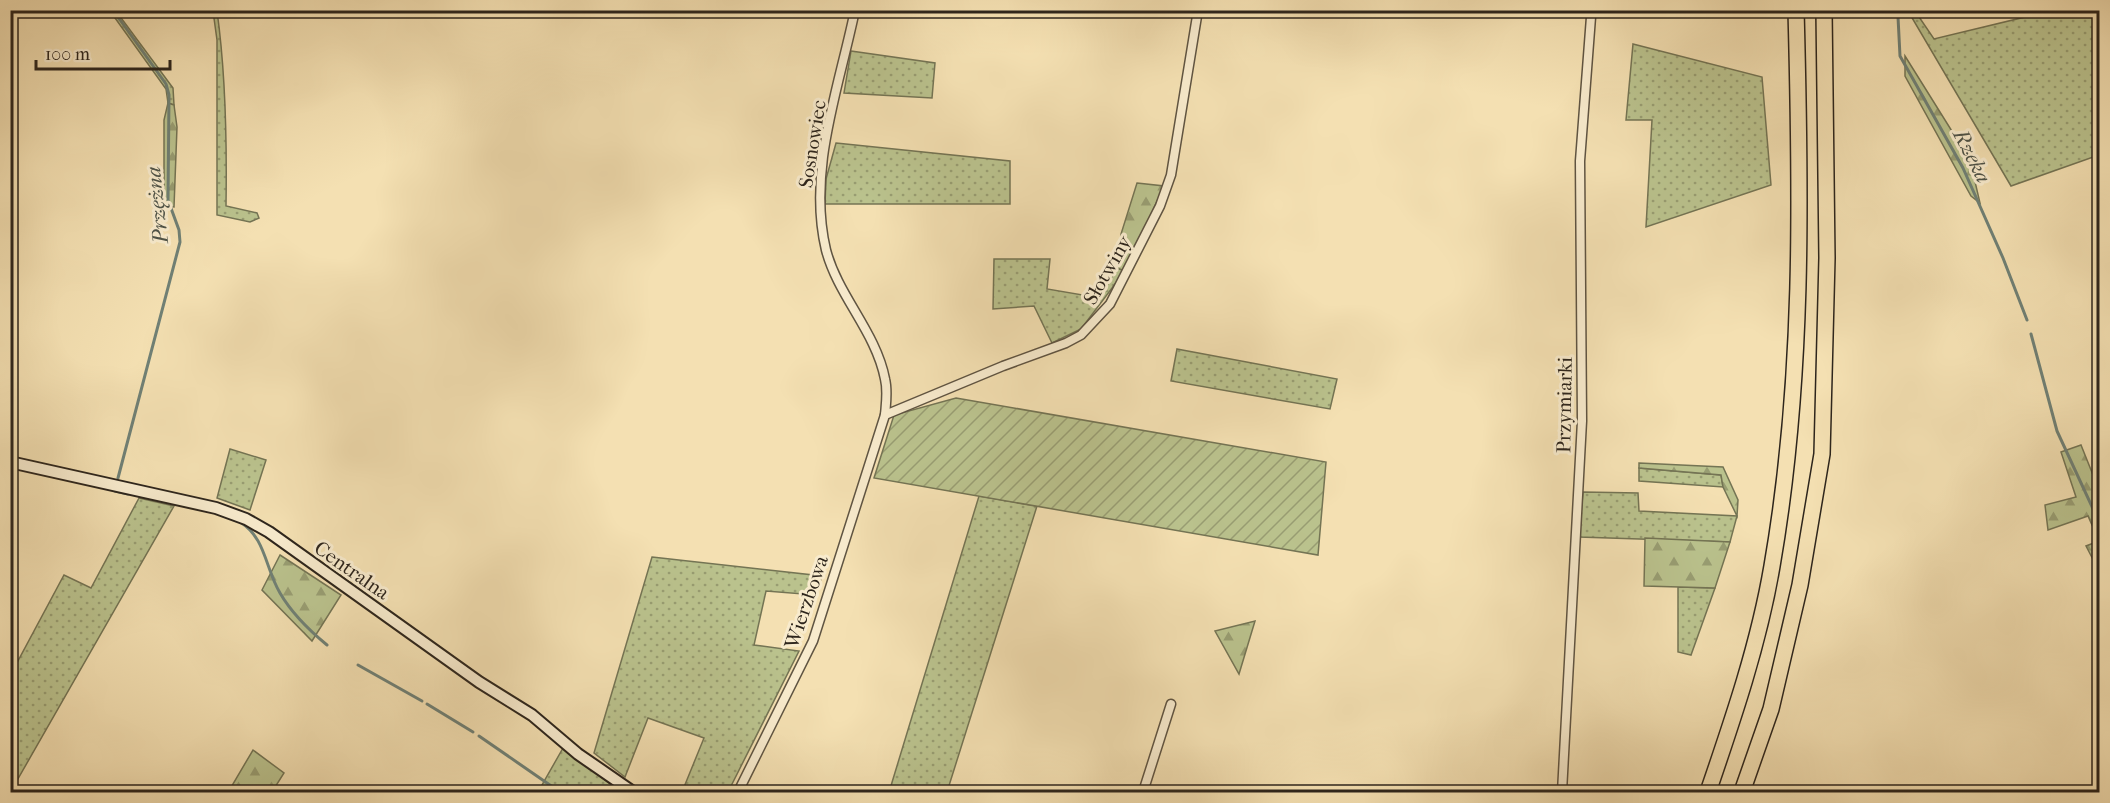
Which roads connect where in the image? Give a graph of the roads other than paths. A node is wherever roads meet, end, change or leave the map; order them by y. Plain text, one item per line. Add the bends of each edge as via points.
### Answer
1 (855, 10) edge
2 (1198, 10) edge
3 (1796, 10) edge
4 (1824, 10) edge
5 (1591, 17) dead end
6 (885, 415) junction
7 (10, 462) edge
8 (1171, 704) dead end
9 (633, 792) edge
10 (738, 792) edge
11 (1143, 792) edge
12 (1562, 792) edge
13 (1708, 792) edge
14 (1742, 792) edge

1 - 6 street, Sosnowiec via 828,129 819,204 827,252 837,278 883,370
2 - 6 street, Słotwiny via 1171,175 1155,216 1110,304 1081,335 1066,343
3 - 13 highway via 1799,263 1789,447 1772,568 1740,698
4 - 14 highway via 1827,258 1822,454 1800,585 1771,709
5 - 12 street, Przymiarki via 1580,161 1582,422
6 - 10 street, Wierzbowa via 813,640
7 - 9 street, Centralna via 216,508 246,519 532,715 578,754
8 - 11 street

